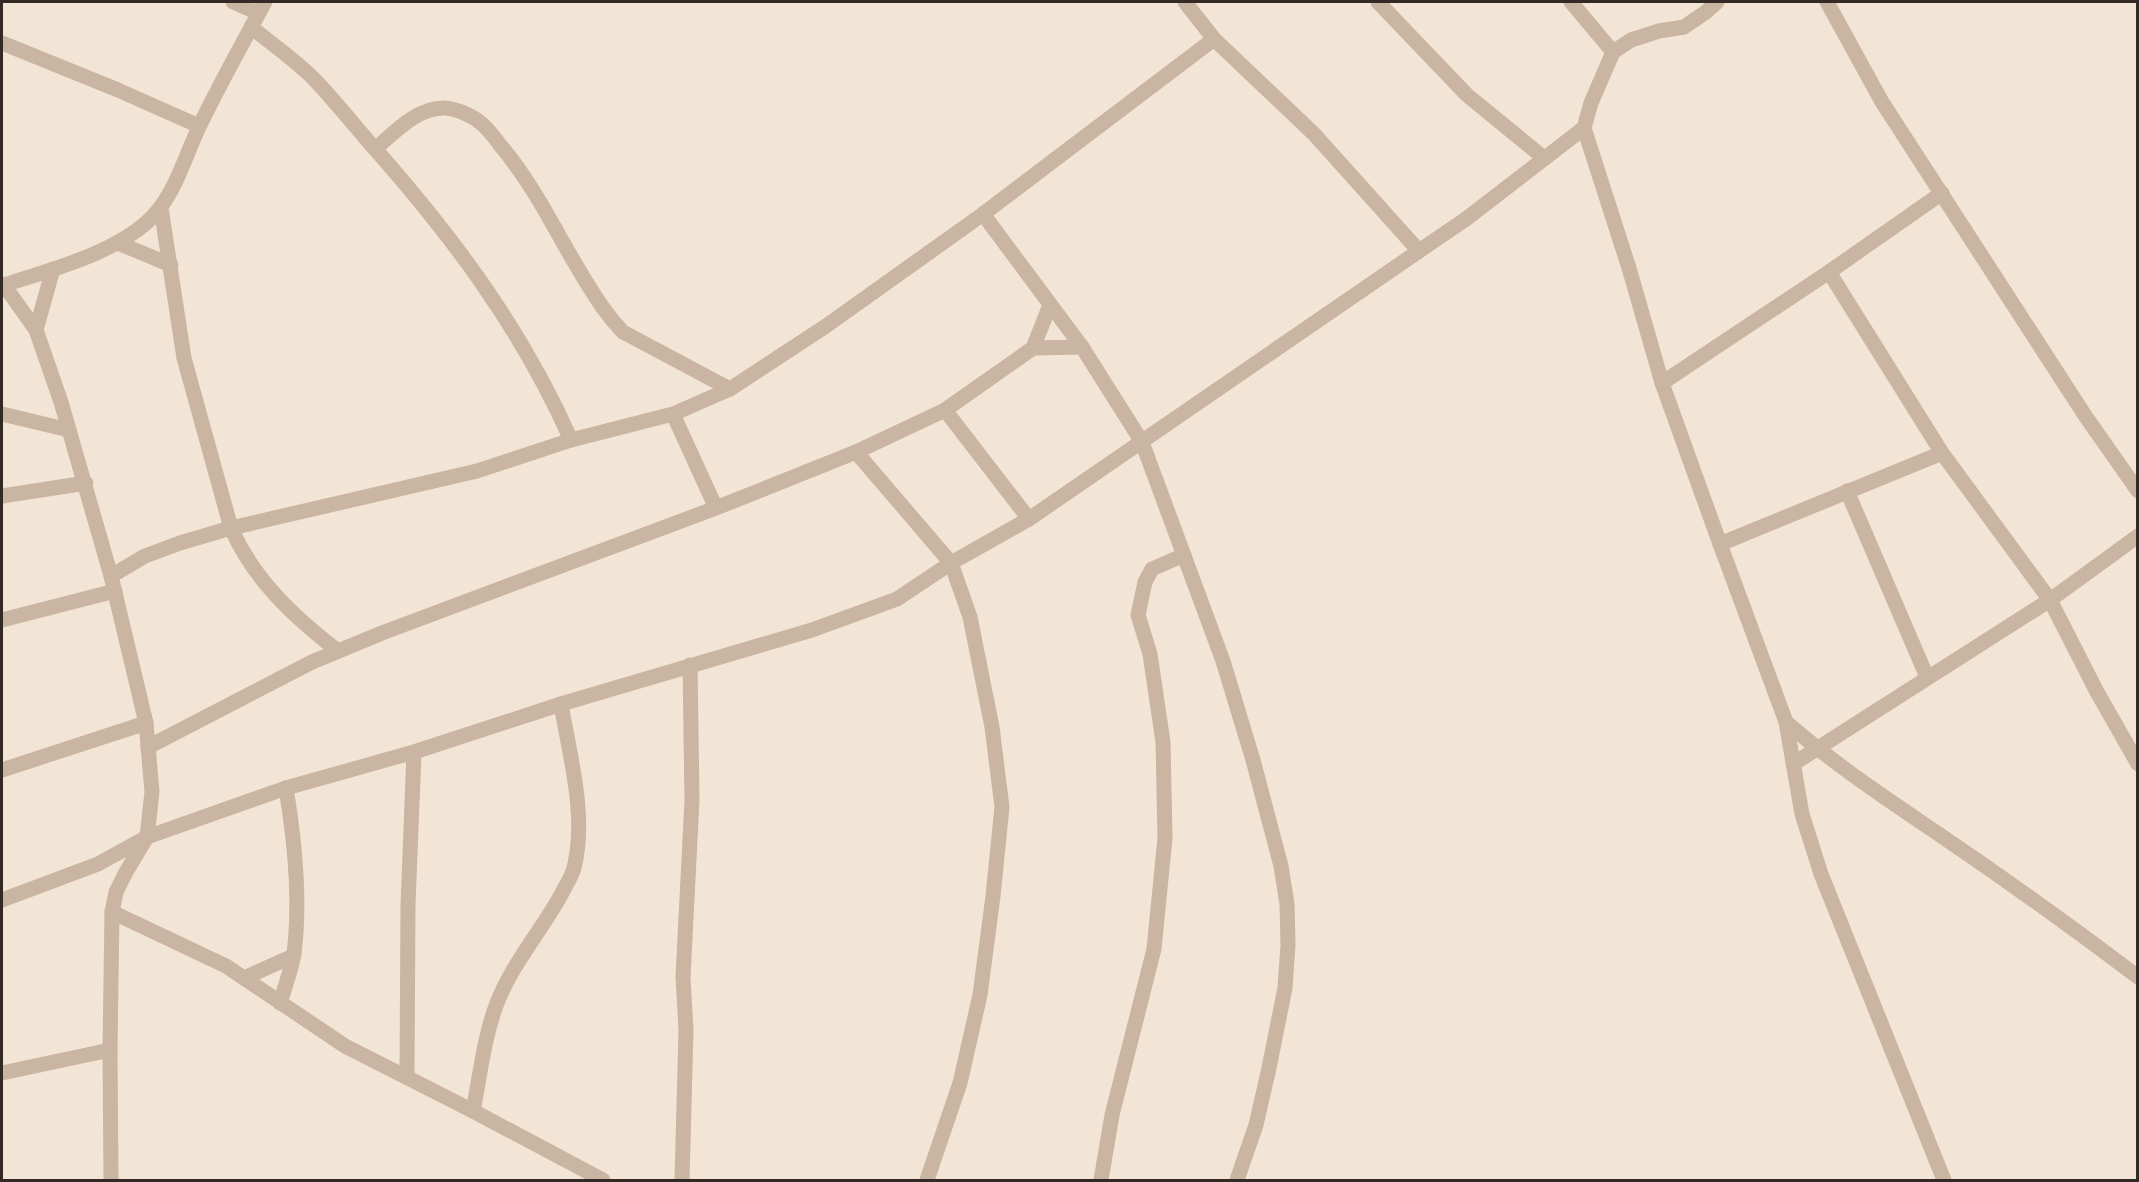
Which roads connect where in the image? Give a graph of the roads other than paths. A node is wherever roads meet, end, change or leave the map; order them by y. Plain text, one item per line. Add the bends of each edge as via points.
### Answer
1 (233, 2) edge
2 (1185, 2) edge
3 (1378, 2) edge
4 (1571, 2) edge
5 (1718, 2) edge
6 (1827, 2) edge
7 (258, 14) edge
8 (1214, 39) junction
9 (2, 43) edge
10 (1613, 52) junction
11 (200, 126) junction
12 (1584, 128) junction
13 (375, 149) junction
14 (1544, 158) junction
15 (1942, 193) junction
16 (161, 208) junction
17 (983, 214) junction
18 (118, 243) junction
19 (1419, 250) junction
20 (171, 265) junction
21 (53, 269) junction
22 (1829, 272) junction
23 (3, 285) edge
24 (1050, 305) junction
25 (36, 330) junction
26 (1082, 346) junction
27 (1033, 348) junction
28 (1662, 383) junction
29 (730, 389) junction
30 (945, 410) junction
31 (2, 414) edge
32 (673, 414) junction
33 (69, 430) junction
34 (571, 440) junction
35 (1142, 442) junction
36 (856, 452) junction
37 (1942, 453) junction
38 (86, 483) junction
39 (1847, 491) junction
40 (2138, 491) edge
41 (2, 496) edge
42 (716, 508) junction
43 (1029, 519) junction
44 (231, 528) junction
45 (2138, 536) edge
46 (1719, 544) junction
47 (1184, 555) junction
48 (951, 563) junction
49 (113, 583) junction
50 (2050, 600) junction
51 (2, 620) edge
52 (338, 651) junction
53 (690, 665) junction
54 (1927, 677) junction
55 (561, 705) junction
56 (1786, 722) junction
57 (146, 723) junction
58 (148, 747) junction
59 (1816, 748) junction
60 (414, 752) junction
61 (1793, 764) junction
62 (2138, 764) edge
63 (2, 770) edge
64 (286, 788) junction
65 (147, 837) junction
66 (2, 900) edge
67 (112, 912) junction
68 (293, 956) junction
69 (2138, 977) edge
70 (244, 978) junction
71 (280, 1003) junction
72 (110, 1050) junction
73 (2, 1073) edge
74 (406, 1077) junction
75 (473, 1111) junction
76 (111, 1180) edge
77 (603, 1180) edge
78 (682, 1180) edge
79 (927, 1180) edge
80 (1101, 1180) edge
81 (1237, 1180) edge
82 (1944, 1180) edge

1 - 7 street
2 - 8 street
3 - 14 street via 1467,95
4 - 10 street
5 - 10 street via 1684,27 1631,40
6 - 15 street via 1882,102
7 - 11 street
7 - 13 street
8 - 17 street
8 - 19 street via 1314,134
9 - 11 street
10 - 12 street
11 - 16 street
12 - 14 street
12 - 28 street
13 - 29 street via 426,112 444,108 465,113 483,124 538,197 614,323 623,332
13 - 34 street via 474,270 550,392
14 - 19 street
15 - 22 street
15 - 40 street via 2031,334
16 - 18 street
16 - 20 street
17 - 24 street
17 - 29 street
18 - 20 street
18 - 21 street
19 - 35 street
20 - 44 street via 184,358
21 - 23 street
21 - 25 street
22 - 28 street
22 - 37 street
23 - 25 street
24 - 26 street
24 - 27 street
25 - 33 street
26 - 27 street
26 - 35 street
27 - 30 street
28 - 46 street
29 - 32 street
30 - 36 street
30 - 43 street
31 - 33 street
32 - 34 street
32 - 42 street
33 - 38 street
34 - 44 street via 477,471
35 - 43 street
35 - 47 street
36 - 42 street
36 - 48 street
37 - 39 street
37 - 50 street
38 - 41 street
38 - 49 street
39 - 46 street
39 - 54 street
42 - 52 street
43 - 48 street
44 - 49 street via 145,556
44 - 52 street via 242,552 282,604
45 - 50 street
46 - 56 street
47 - 80 street via 1152,569 1138,615 1150,654 1163,742 1165,838 1154,949 1112,1115
47 - 81 street via 1223,661 1253,760 1287,904 1285,988 1256,1125
48 - 53 street via 897,599 812,630
48 - 79 street via 970,617 992,727 1002,807 980,995 960,1083
49 - 51 street
49 - 57 street
50 - 54 street
50 - 62 street
52 - 58 street
53 - 55 street
53 - 78 street via 692,800 683,977 686,1030
54 - 59 street
55 - 60 street
55 - 75 street via 578,814 574,870 497,1003
56 - 59 street
56 - 61 street
57 - 58 street
57 - 63 street
58 - 65 street via 152,792
59 - 61 street
59 - 69 street
60 - 64 street
60 - 74 street
61 - 82 street via 1802,814 1821,874
64 - 65 street
64 - 68 street via 296,878
65 - 66 street via 98,864
65 - 67 street via 116,892
67 - 70 street
67 - 72 street
68 - 70 street
68 - 71 street
70 - 71 street
71 - 74 street via 345,1046
72 - 73 street
72 - 76 street
74 - 75 street
75 - 77 street

